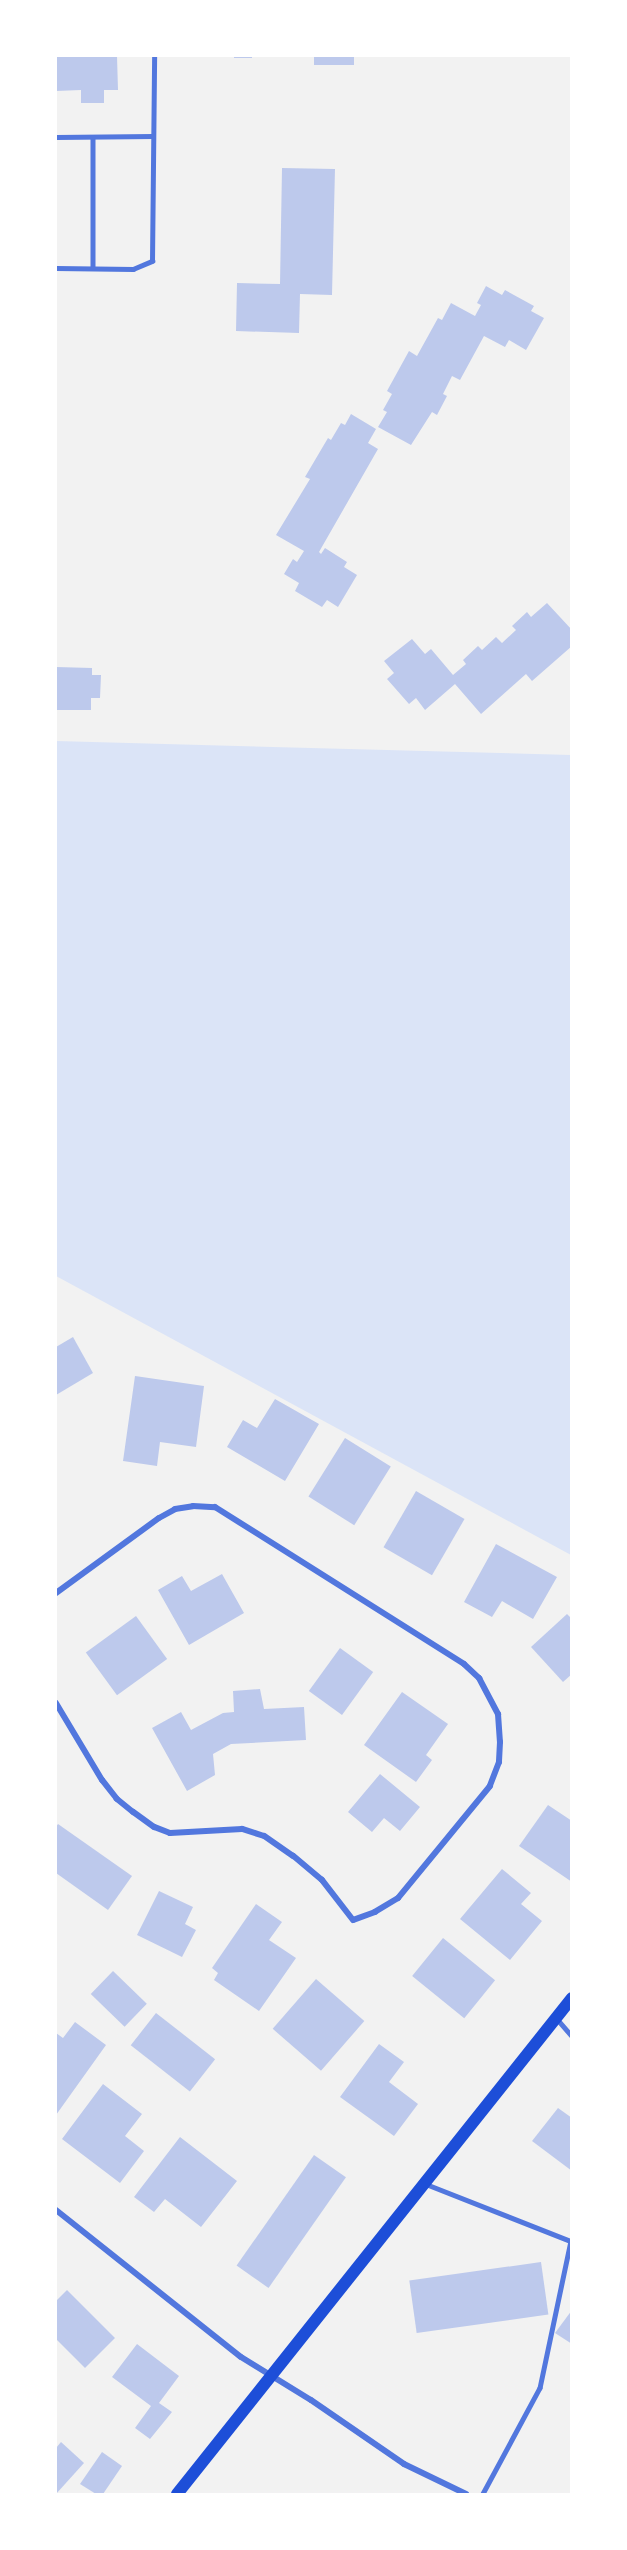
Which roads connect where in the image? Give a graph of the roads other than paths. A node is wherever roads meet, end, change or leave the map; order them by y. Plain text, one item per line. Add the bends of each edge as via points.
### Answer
1 (154, 56) edge
2 (153, 136) junction
3 (56, 137) edge
4 (93, 137) junction
5 (56, 268) edge
6 (93, 268) junction
7 (56, 1593) edge
8 (56, 1703) edge
9 (572, 1998) edge
10 (556, 2018) junction
11 (572, 2036) edge
12 (424, 2183) junction
13 (56, 2210) edge
14 (571, 2242) edge
15 (271, 2375) junction
16 (177, 2494) edge
17 (466, 2494) edge
18 (483, 2494) edge

1 - 2 lane
2 - 4 lane
2 - 6 lane via 152,261 133,269
3 - 4 lane
4 - 6 lane
5 - 6 lane
7 - 8 street via 175,1509 215,1507 464,1664 479,1678 498,1713 499,1762 490,1786 398,1898 352,1920 322,1880 264,1836 242,1829 170,1833 133,1812 102,1780
9 - 10 main road
10 - 11 lane
10 - 12 main road
12 - 14 lane
12 - 15 main road
13 - 15 street via 241,2357
14 - 18 lane via 540,2388
15 - 16 main road
15 - 17 street via 404,2464

